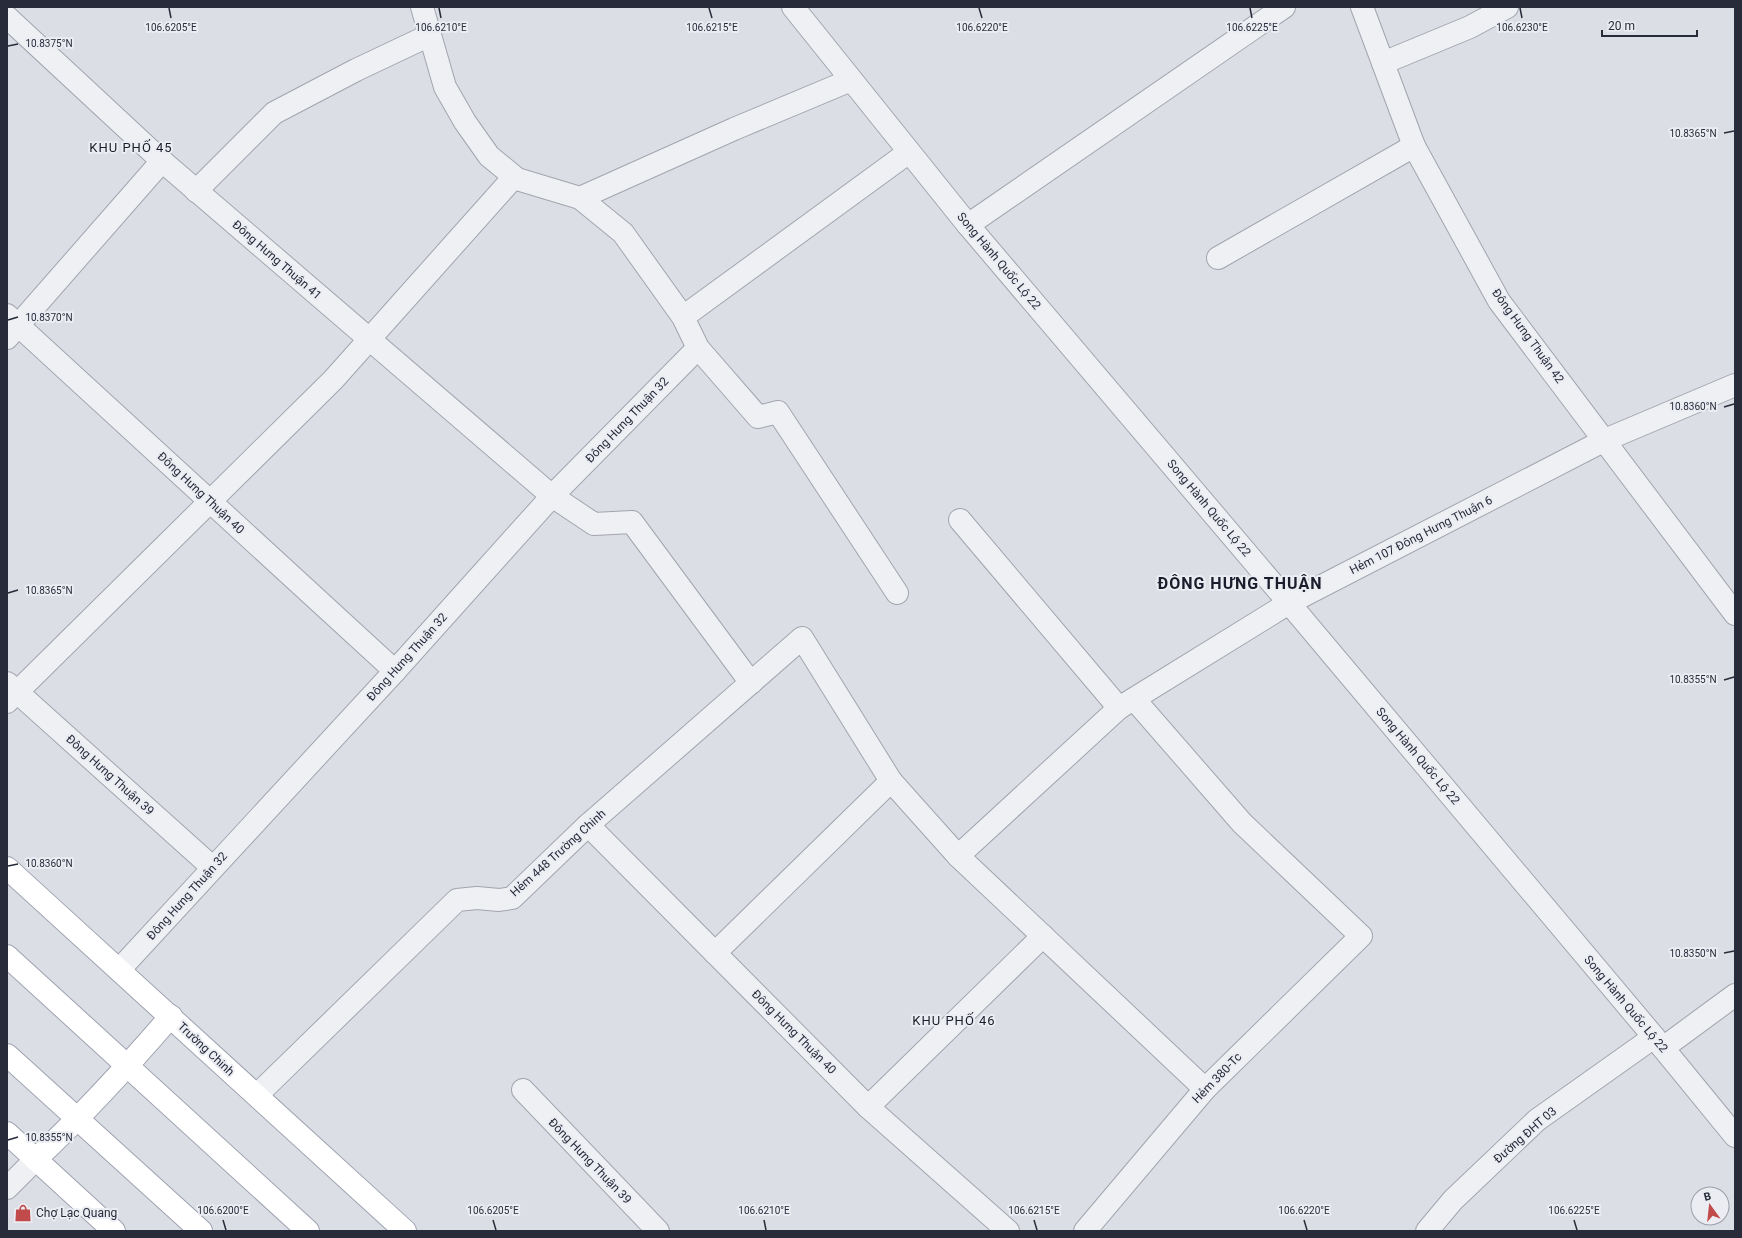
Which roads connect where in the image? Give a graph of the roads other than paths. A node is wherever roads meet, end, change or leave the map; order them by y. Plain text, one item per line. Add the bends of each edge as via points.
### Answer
1 (10, 7) edge
2 (422, 7) edge
3 (793, 7) edge
4 (1284, 7) edge
5 (1362, 7) edge
6 (1507, 7) edge
7 (7, 10) edge
8 (7, 17) edge
9 (430, 35) junction
10 (1383, 63) junction
11 (851, 80) junction
12 (1414, 146) junction
13 (909, 152) junction
14 (162, 161) junction
15 (514, 176) junction
16 (196, 191) junction
17 (580, 198) junction
18 (968, 225) junction
19 (1218, 258) dead end
20 (683, 317) junction
21 (11, 326) edge
22 (369, 340) junction
23 (698, 348) junction
24 (1735, 385) edge
25 (1605, 440) junction
26 (552, 496) junction
27 (209, 500) junction
28 (960, 520) dead end
29 (897, 593) dead end
30 (1289, 603) junction
31 (1735, 614) edge
32 (395, 671) junction
33 (751, 683) junction
34 (10, 692) edge
35 (1127, 703) junction
36 (891, 781) junction
37 (588, 825) junction
38 (958, 856) junction
39 (212, 867) junction
40 (7, 868) edge
41 (1043, 936) junction
42 (715, 953) junction
43 (7, 956) edge
44 (119, 970) junction
45 (1735, 995) edge
46 (171, 1016) junction
47 (1658, 1042) junction
48 (7, 1055) edge
49 (127, 1066) junction
50 (1205, 1089) junction
51 (523, 1090) dead end
52 (257, 1095) junction
53 (868, 1107) junction
54 (78, 1119) junction
55 (7, 1133) edge
56 (1735, 1136) edge
57 (36, 1159) junction
58 (7, 1188) edge
59 (114, 1231) edge
60 (201, 1231) edge
61 (308, 1231) edge
62 (405, 1231) edge
63 (658, 1231) edge
64 (1008, 1231) edge
65 (1085, 1231) edge
66 (1426, 1231) edge

1 - 7 street
2 - 9 street
3 - 11 street, Song Hành Quốc Lộ 22
4 - 18 street
5 - 10 street, Đông Hưng Thuận 42
6 - 10 street via 1470,27
8 - 14 street, Đông Hưng Thuận 41
9 - 15 street via 445,87 464,122 489,156
9 - 16 street via 274,113
10 - 12 street, Đông Hưng Thuận 42
11 - 13 street, Song Hành Quốc Lộ 22
11 - 17 street via 734,128
12 - 19 street
12 - 25 street, Đông Hưng Thuận 42 via 1499,301
13 - 18 street, Song Hành Quốc Lộ 22
13 - 20 street
14 - 16 street, Đông Hưng Thuận 41
14 - 21 street
15 - 17 street
15 - 22 street
16 - 22 street, Đông Hưng Thuận 41
17 - 20 street via 624,233
18 - 30 street, Song Hành Quốc Lộ 22
20 - 23 street
21 - 27 street, Đông Hưng Thuận 40
22 - 26 street, Đông Hưng Thuận 41
22 - 27 street via 333,380
23 - 26 street, Đông Hưng Thuận 32
23 - 29 street via 758,417 778,412
24 - 25 street, Hẻm 107 Đông Hưng Thuận 6
25 - 30 street, Hẻm 107 Đông Hưng Thuận 6
25 - 31 street, Đông Hưng Thuận 42
26 - 32 street, Đông Hưng Thuận 32
26 - 33 street, Đông Hưng Thuận 41 via 594,524 632,522
27 - 32 street, Đông Hưng Thuận 40
27 - 34 street
28 - 35 street
30 - 35 street, Hẻm 107 Đông Hưng Thuận 6
30 - 47 street, Song Hành Quốc Lộ 22
32 - 39 street, Đông Hưng Thuận 32
33 - 36 street, Hẻm 448 Trường Chinh via 802,638
33 - 37 street, Hẻm 448 Trường Chinh
34 - 39 street, Đông Hưng Thuận 39
35 - 38 street, Hẻm 107 Đông Hưng Thuận 6
35 - 50 street, Hẻm 380-Tc via 1242,823 1361,936
36 - 38 street
36 - 42 street
37 - 42 street, Đông Hưng Thuận 40
37 - 52 street, Hẻm 448 Trường Chinh via 512,898 457,900
38 - 41 street
39 - 44 street, Đông Hưng Thuận 32
40 - 44 main road, Trường Chinh
41 - 50 street
41 - 53 street
42 - 53 street, Đông Hưng Thuận 40
43 - 49 main road
44 - 46 main road, Trường Chinh
45 - 47 street, Đường ĐHT 03
46 - 49 main road
46 - 52 main road, Trường Chinh
47 - 56 street, Song Hành Quốc Lộ 22
47 - 66 street, Đường ĐHT 03 via 1537,1120 1453,1200
48 - 54 main road
49 - 54 main road
49 - 61 main road
50 - 65 street, Hẻm 380-Tc
51 - 63 street, Đông Hưng Thuận 39
52 - 62 main road, Trường Chinh
53 - 64 street, Đông Hưng Thuận 40
54 - 57 main road
54 - 60 main road
55 - 57 main road
57 - 58 street
57 - 59 main road

